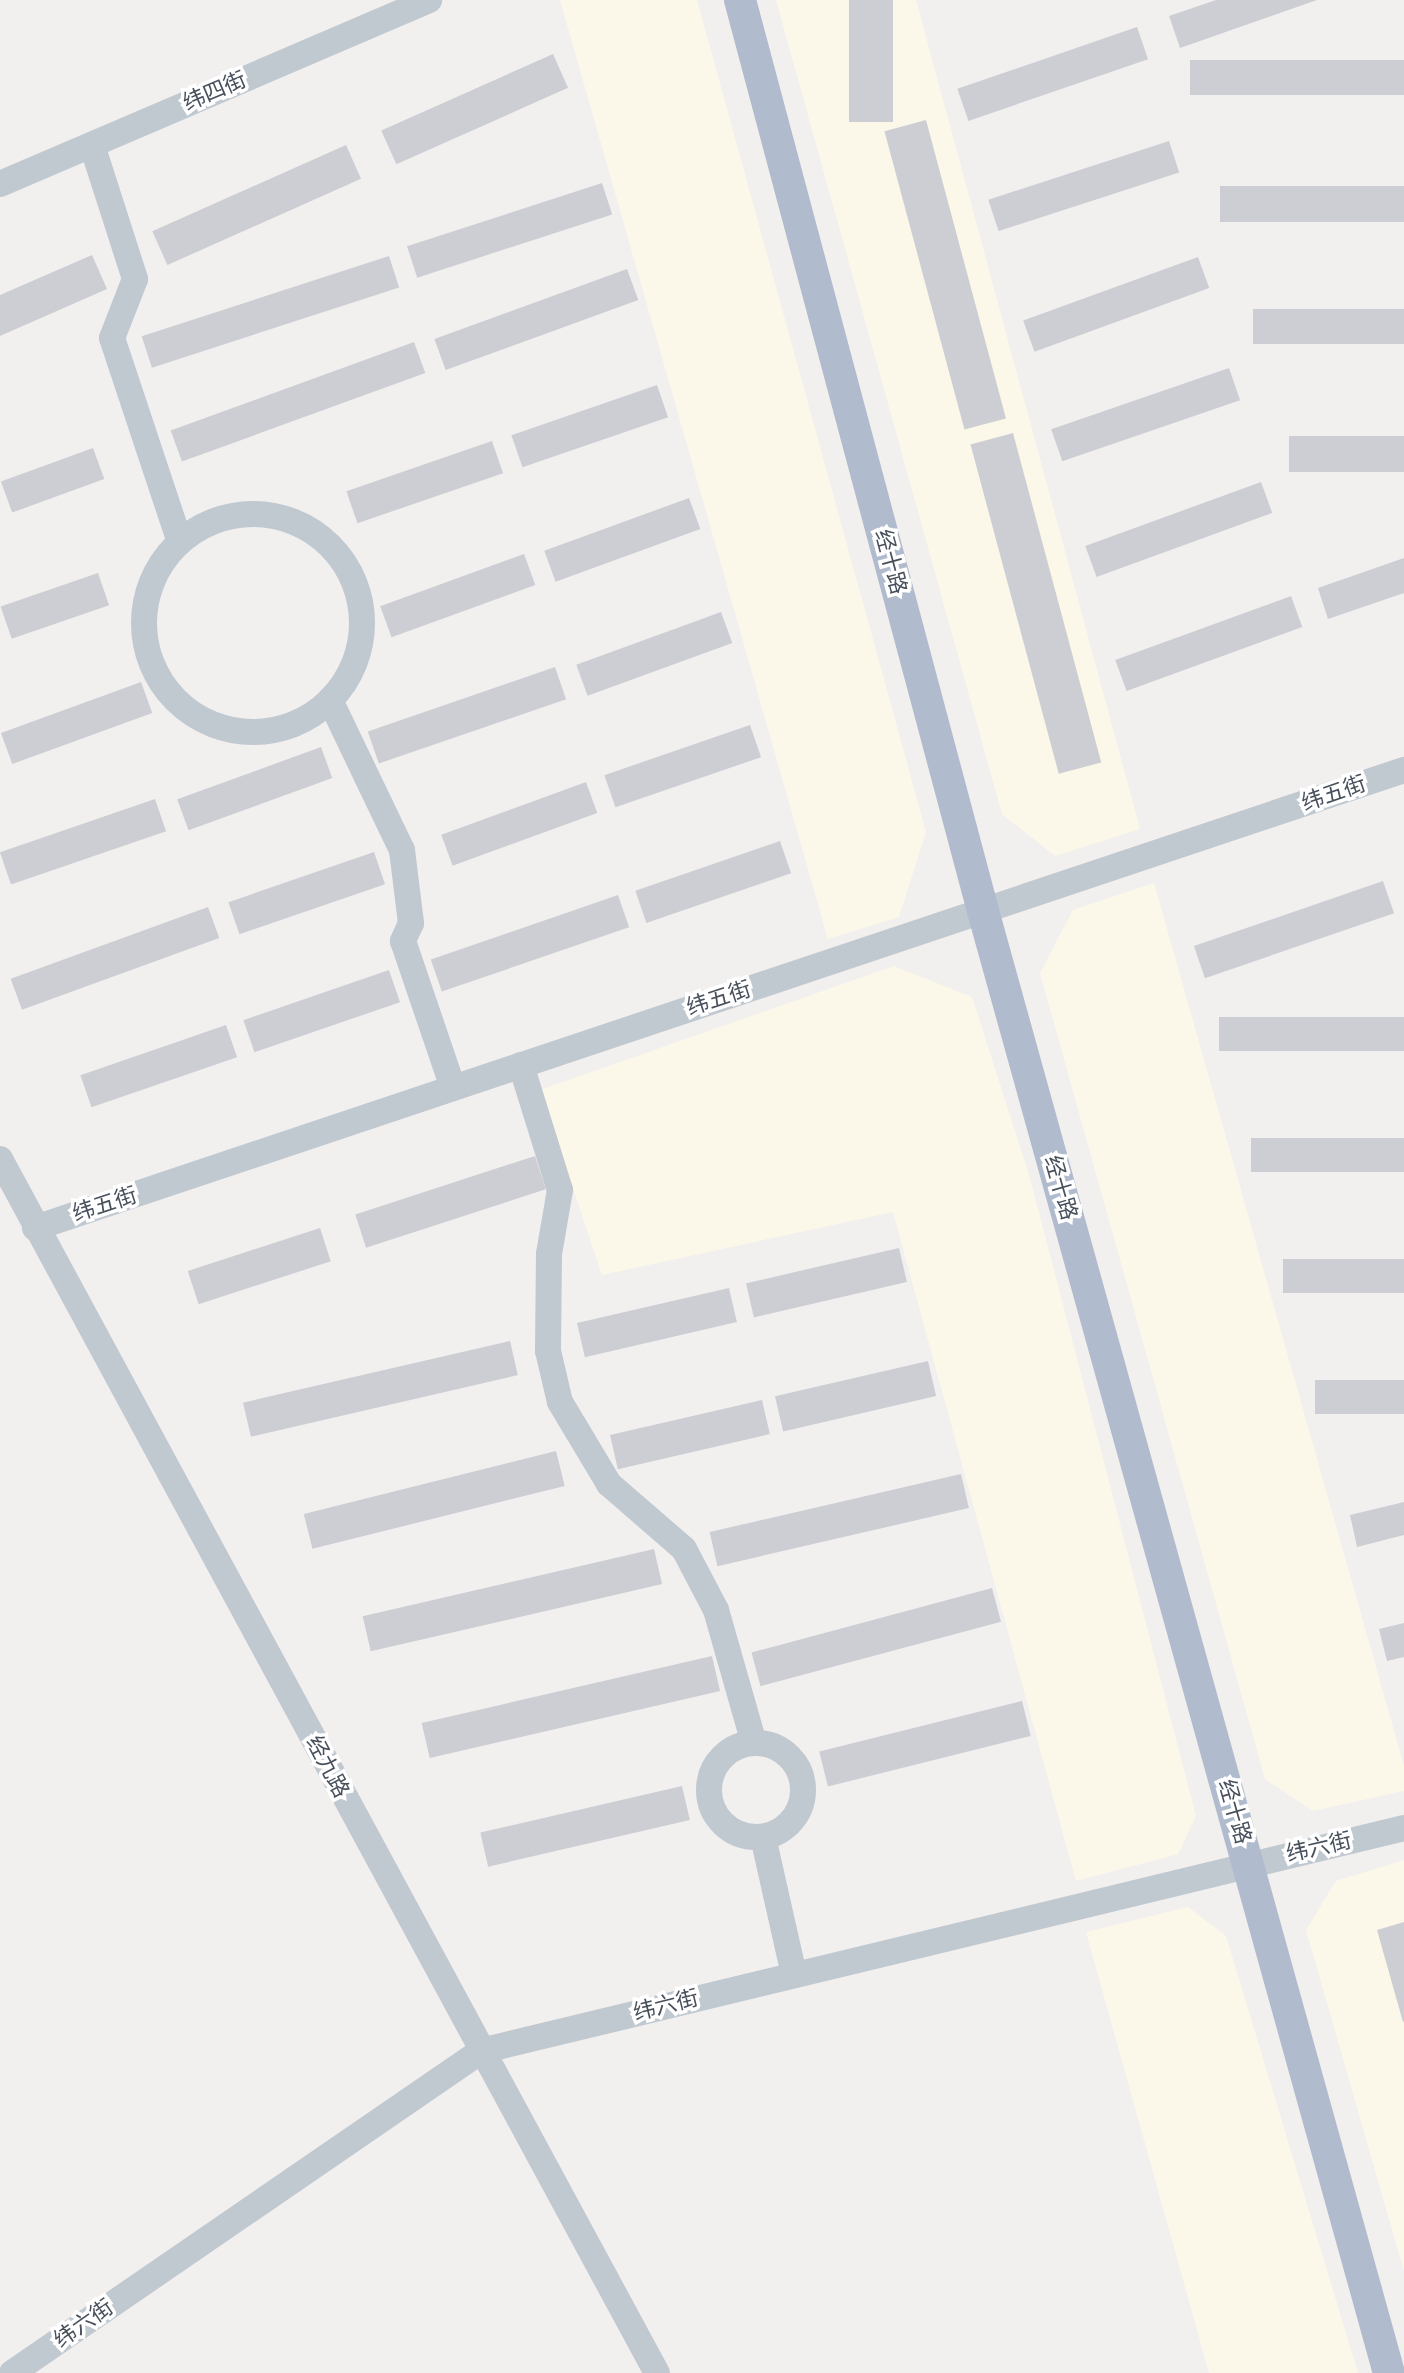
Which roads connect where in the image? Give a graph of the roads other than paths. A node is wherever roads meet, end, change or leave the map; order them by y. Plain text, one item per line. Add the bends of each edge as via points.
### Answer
1 (429, 0) edge
2 (740, 0) edge
3 (92, 145) junction
4 (0, 184) edge
5 (180, 542) junction
6 (330, 700) junction
7 (1404, 770) edge
8 (983, 911) junction
9 (521, 1065) junction
10 (453, 1088) junction
11 (0, 1159) edge
12 (35, 1228) junction
13 (754, 1743) junction
14 (1404, 1828) edge
15 (763, 1837) junction
16 (1248, 1865) junction
17 (794, 1975) junction
18 (481, 2051) junction
19 (12, 2373) edge
20 (657, 2373) edge
21 (1389, 2373) edge

1 - 3 street, 纬四街
2 - 8 main road, 经十路
3 - 4 street, 纬四街
3 - 5 street via 135,279 112,338
5 - 6 street via 218,519 263,514 306,527 330,544 354,581 363,624 353,668
5 - 6 street via 154,577 144,621 152,664 177,701 215,725 259,731 302,720
6 - 10 street via 402,850 411,923 403,941
7 - 8 street, 纬五街
8 - 9 street, 纬五街
8 - 16 main road, 经十路
9 - 10 street, 纬五街
9 - 13 street via 560,1190 549,1254 548,1351 560,1402 609,1484 684,1549 716,1610
10 - 12 street, 纬五街
11 - 12 street, 经九路
12 - 18 street, 经九路
13 - 15 street via 783,1751 803,1786 790,1823
13 - 15 street via 725,1754 713,1770 708,1790 712,1810 724,1826 742,1836
14 - 16 street, 纬六街
15 - 17 street
16 - 17 street, 纬六街
16 - 21 main road, 经十路
17 - 18 street, 纬六街
18 - 19 street, 纬六街
18 - 20 street, 经九路

